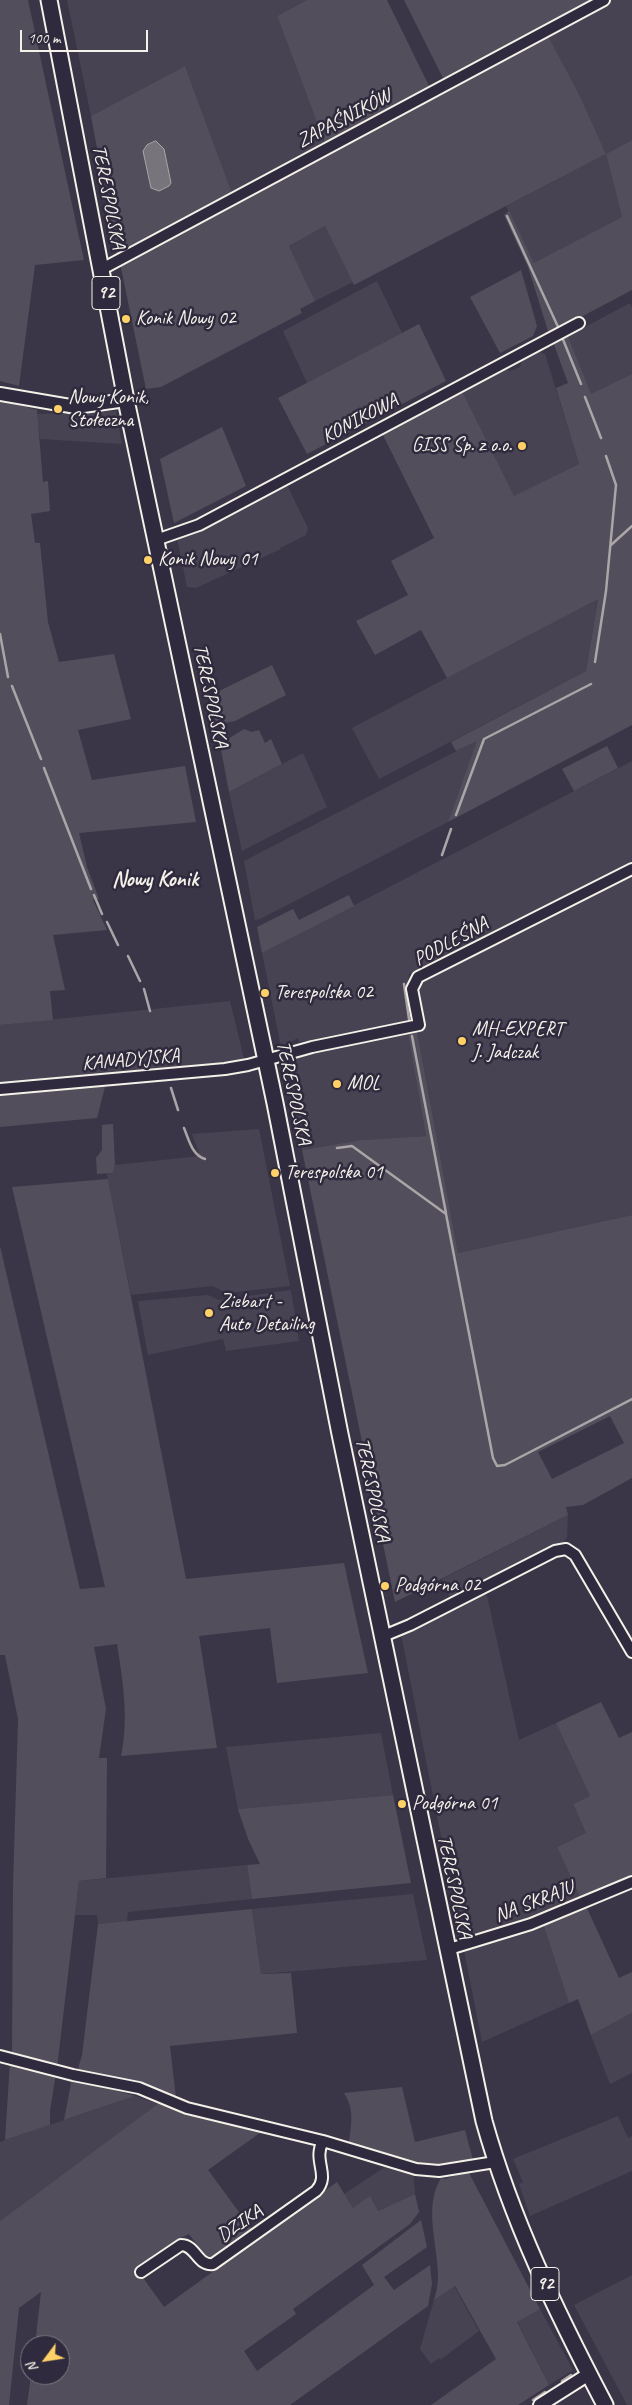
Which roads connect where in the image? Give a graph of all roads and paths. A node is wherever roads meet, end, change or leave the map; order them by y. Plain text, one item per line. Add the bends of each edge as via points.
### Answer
1 (49, 0) edge
2 (604, 0) edge
3 (102, 268) junction
4 (579, 323) dead end
5 (0, 394) edge
6 (126, 400) junction
7 (156, 540) junction
8 (632, 869) edge
9 (265, 1060) junction
10 (0, 1089) edge
11 (381, 1637) junction
12 (632, 1652) edge
13 (632, 1882) edge
14 (446, 1950) junction
15 (0, 2056) edge
16 (323, 2141) junction
17 (495, 2162) junction
18 (141, 2272) dead end
19 (589, 2374) junction
20 (540, 2405) edge
21 (605, 2405) edge

1 - 3 main road, TERESPOLSKA / 92
2 - 3 street, ZAPAŚNIKÓW
3 - 6 main road, TERESPOLSKA / 92
4 - 7 street, KONIKOWA via 199,524
5 - 6 street via 76,407
6 - 7 main road, TERESPOLSKA / 92
7 - 9 main road, TERESPOLSKA / 92
8 - 9 street, PODLEŚNA via 418,977 412,990 420,1026 312,1047
9 - 10 street, KANADYJSKA via 225,1069
9 - 11 main road, TERESPOLSKA / 92
11 - 12 street via 547,1555 566,1549 576,1555
11 - 14 main road, TERESPOLSKA / 92
13 - 14 street, NA SKRAJU via 530,1924
14 - 17 main road, TERESPOLSKA / 92
15 - 16 street via 139,2088 187,2108
16 - 17 street via 416,2169 439,2171
16 - 18 street, DZIKA via 318,2156 323,2177 316,2191 212,2264 202,2262 188,2246 181,2244
17 - 19 main road, TERESPOLSKA / 92 via 539,2272
19 - 20 street
19 - 21 main road, 92

